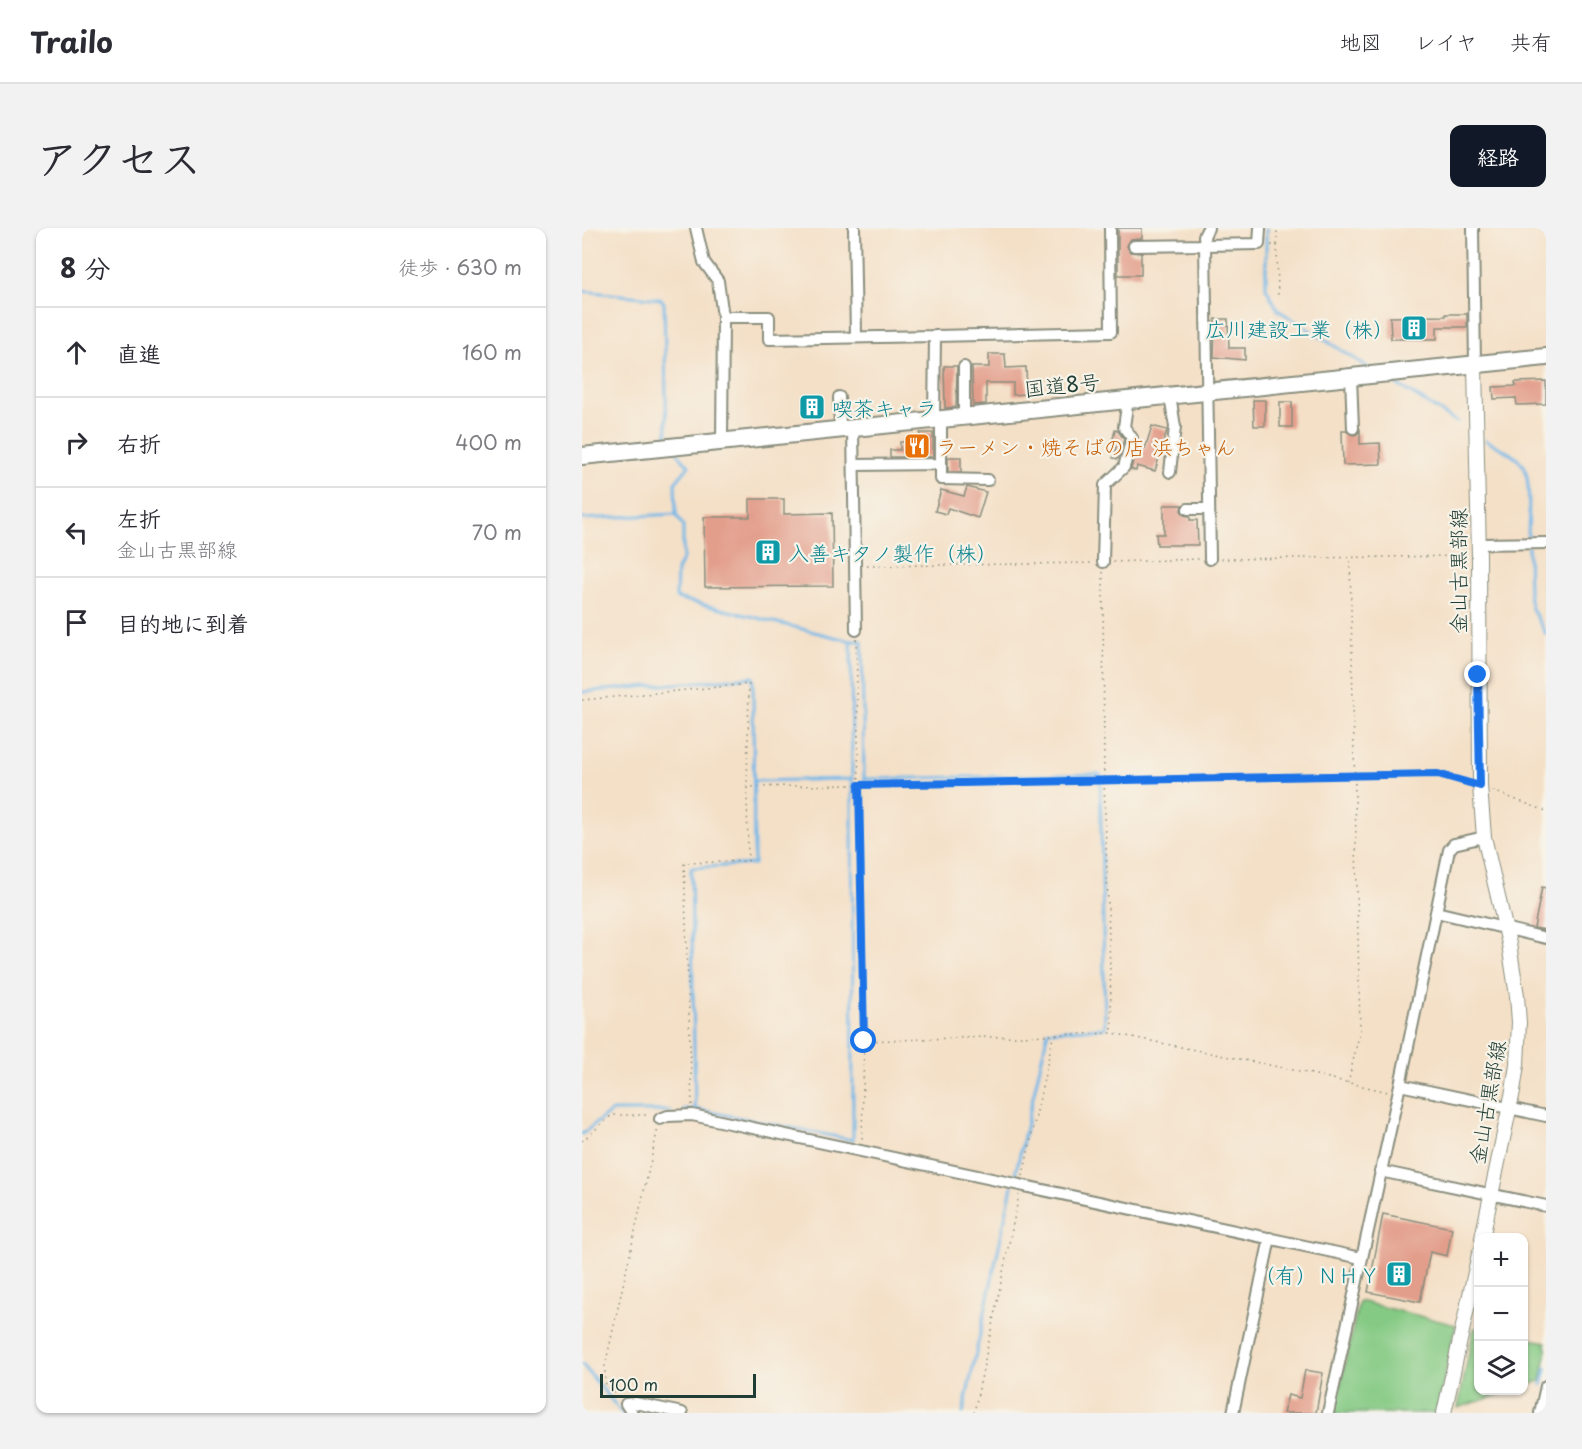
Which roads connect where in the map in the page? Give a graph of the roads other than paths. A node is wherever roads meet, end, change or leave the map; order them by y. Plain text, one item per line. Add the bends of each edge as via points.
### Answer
1 (696, 228) edge
2 (854, 228) edge
3 (1110, 228) edge
4 (1208, 228) edge
5 (1260, 228) edge
6 (1473, 228) edge
7 (1205, 245) junction
8 (1134, 246) dead end
9 (723, 317) junction
10 (856, 336) junction
11 (935, 336) junction
12 (1546, 357) edge
13 (1475, 365) junction
14 (964, 367) dead end
15 (1351, 377) junction
16 (1207, 391) junction
17 (1170, 395) junction
18 (839, 397) dead end
19 (1128, 399) junction
20 (964, 416) junction
21 (937, 419) junction
22 (1353, 428) dead end
23 (847, 429) junction
24 (722, 441) junction
25 (582, 456) edge
26 (941, 464) junction
27 (854, 465) junction
28 (1170, 472) dead end
29 (988, 480) dead end
30 (1188, 510) dead end
31 (1209, 510) junction
32 (1546, 543) edge
33 (1479, 550) junction
34 (1210, 559) road end
35 (1103, 562) road end
36 (856, 630) road end
37 (1484, 837) junction
38 (1436, 912) junction
39 (1506, 929) junction
40 (1546, 938) edge
41 (1399, 1090) junction
42 (1509, 1108) junction
43 (1546, 1116) edge
44 (664, 1118) road end
45 (1380, 1171) junction
46 (1490, 1195) junction
47 (1546, 1206) edge
48 (1483, 1233) edge
49 (1270, 1238) junction
50 (1361, 1258) junction
51 (1474, 1277) edge
52 (1546, 1386) edge
53 (629, 1408) edge
54 (682, 1413) edge
55 (1233, 1413) edge
56 (1328, 1413) edge
57 (1444, 1413) edge
58 (1540, 1413) edge

1 - 9 street via 704,262 718,281
2 - 10 street
3 - 11 street via 1111,332
4 - 7 street
5 - 7 street via 1259,244
6 - 13 street
7 - 8 street
7 - 16 street
9 - 10 street via 769,317 769,339
9 - 24 street
10 - 11 street
11 - 21 street
12 - 13 highway, 国道8号
13 - 15 highway, 国道8号
13 - 33 main road, 金山古黒部線
14 - 20 street
15 - 16 highway, 国道8号
15 - 22 street
16 - 17 highway, 国道8号
16 - 31 street
17 - 19 highway, 国道8号
17 - 28 street via 1174,427
18 - 23 street
19 - 20 highway, 国道8号
19 - 35 street via 1124,427 1132,438 1124,467 1105,485
20 - 21 highway, 国道8号
21 - 23 highway, 国道8号
21 - 26 street
23 - 24 highway, 国道8号
23 - 27 street
24 - 25 highway, 国道8号
26 - 27 street
26 - 29 street via 941,479
27 - 36 street
30 - 31 street
31 - 34 street
32 - 33 street
33 - 37 main road, 金山古黒部線 via 1480,786
37 - 38 street via 1454,844 1449,850
37 - 39 main road, 金山古黒部線
38 - 39 street
38 - 41 street
39 - 40 street
39 - 42 main road, 金山古黒部線 via 1519,1022
41 - 42 street
41 - 45 street
42 - 43 street
42 - 46 main road, 金山古黒部線
44 - 49 street via 692,1115
45 - 46 street
45 - 50 street
46 - 47 street
46 - 48 main road, 金山古黒部線
49 - 50 street
49 - 55 street
50 - 56 street
51 - 57 main road
52 - 58 street
53 - 54 street via 635,1403

